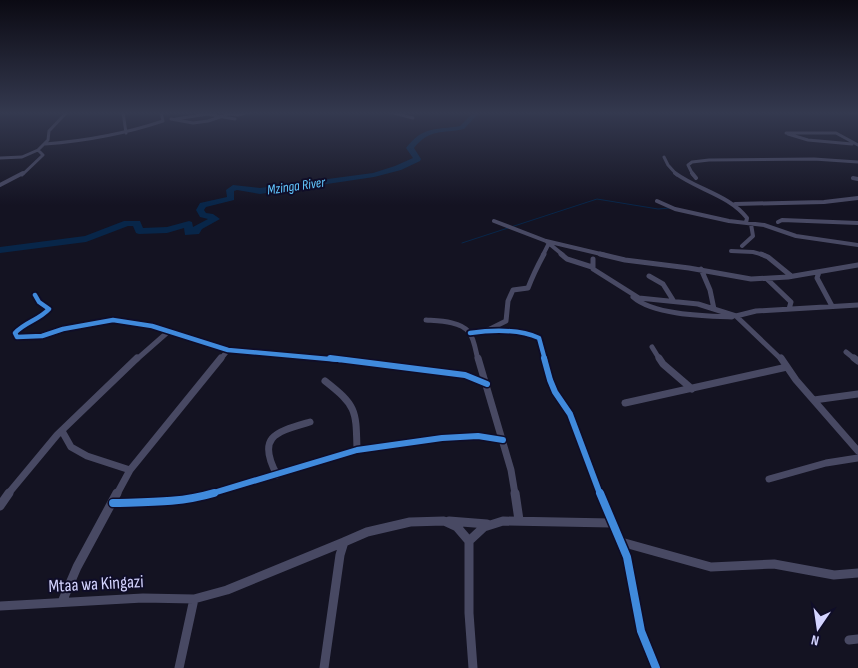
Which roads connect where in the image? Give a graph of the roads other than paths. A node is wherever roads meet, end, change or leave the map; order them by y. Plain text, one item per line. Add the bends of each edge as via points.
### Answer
1 (53, 143) edge
2 (45, 144) joint
3 (38, 150) junction
4 (664, 157) dead end
5 (0, 158) edge
6 (858, 162) edge
7 (696, 178) dead end
8 (0, 185) edge
9 (858, 198) edge
10 (657, 201) dead end
11 (735, 204) junction
12 (494, 222) dead end
13 (778, 222) dead end
14 (858, 223) edge
15 (749, 224) junction
16 (547, 242) junction
17 (858, 245) edge
18 (742, 246) dead end
19 (730, 251) dead end
20 (593, 259) dead end
21 (858, 265) edge
22 (592, 267) junction
23 (701, 270) junction
24 (819, 272) junction
25 (649, 276) dead end
26 (792, 276) junction
27 (766, 278) junction
28 (630, 293) junction
29 (35, 295) dead end
30 (673, 300) junction
31 (858, 305) edge
32 (832, 306) junction
33 (714, 309) junction
34 (789, 309) junction
35 (736, 316) junction
36 (426, 320) dead end
37 (506, 321) junction
38 (488, 330) junction
39 (169, 331) junction
40 (470, 333) junction
41 (515, 333) junction
42 (652, 347) dead end
43 (228, 350) junction
44 (846, 352) dead end
45 (858, 361) edge
46 (787, 367) junction
47 (325, 380) dead end
48 (487, 384) junction
49 (692, 389) junction
50 (858, 394) edge
51 (814, 400) junction
52 (625, 403) dead end
53 (310, 422) dead end
54 (62, 431) junction
55 (502, 440) junction
56 (357, 450) junction
57 (858, 451) edge
58 (858, 458) edge
59 (130, 470) junction
60 (277, 475) junction
61 (769, 480) dead end
62 (113, 503) junction
63 (0, 506) edge
64 (519, 520) junction
65 (444, 521) junction
66 (611, 523) junction
67 (487, 524) junction
68 (469, 541) junction
69 (344, 542) junction
70 (621, 542) junction
71 (858, 573) edge
72 (194, 599) junction
73 (62, 602) junction
74 (0, 606) edge
75 (179, 668) edge
76 (324, 668) edge
77 (473, 668) edge
78 (656, 668) edge

1 - 2 street
2 - 3 street
3 - 5 street via 22,157
3 - 8 street via 42,155 22,175
4 - 11 street via 667,165 680,176
6 - 7 street via 709,160 688,165
9 - 11 street
10 - 15 street via 675,209
11 - 15 street
12 - 16 street
13 - 14 street
15 - 17 street via 764,225 804,238
15 - 18 street via 753,236
16 - 22 street via 566,259
16 - 23 street via 625,260
16 - 37 street via 528,288 512,290
19 - 26 street via 752,251 766,256
20 - 22 street
21 - 24 street
22 - 28 street
23 - 27 street via 751,279
23 - 33 street
24 - 26 street
24 - 32 street via 817,278
25 - 30 street via 663,284
26 - 27 street
27 - 34 street via 789,300
28 - 30 street via 644,300
28 - 35 street via 641,304 694,316
29 - 39 street via 49,309 43,316 19,328 15,333 17,337 42,336 113,320
30 - 33 street
31 - 32 street
32 - 34 street
33 - 35 street
34 - 35 street via 746,312
35 - 46 street
36 - 40 street via 452,323
37 - 38 street
37 - 41 street
38 - 40 street
38 - 41 street
39 - 43 street
39 - 54 street via 112,380
40 - 48 street
41 - 66 street via 539,338 550,380 570,414
42 - 49 street via 663,364
43 - 48 street via 304,355 465,375
43 - 59 street
44 - 45 street
46 - 49 street
46 - 51 street
47 - 56 street via 353,406 358,417
48 - 55 street
49 - 52 street
50 - 51 street
51 - 57 street
53 - 60 street via 272,436 268,457
54 - 59 street via 71,447 86,456
54 - 63 street
55 - 56 street via 478,436 442,438
55 - 64 street via 512,470
56 - 60 street
58 - 61 street via 826,463
59 - 62 street
60 - 62 street via 194,500
62 - 73 street via 77,567
64 - 66 street, Mtaa wa Kingazi
64 - 67 street, Mtaa wa Kingazi
65 - 67 street, Mtaa wa Kingazi
65 - 68 street via 457,527
65 - 69 street, Mtaa wa Kingazi via 410,522 367,532
66 - 70 street
67 - 68 street
68 - 77 street
69 - 72 street, Mtaa wa Kingazi via 227,590
69 - 76 street
70 - 71 street via 711,567 774,564 834,574
70 - 78 street via 642,631
72 - 73 street, Mtaa wa Kingazi
72 - 75 street
73 - 74 street, Mtaa wa Kingazi

